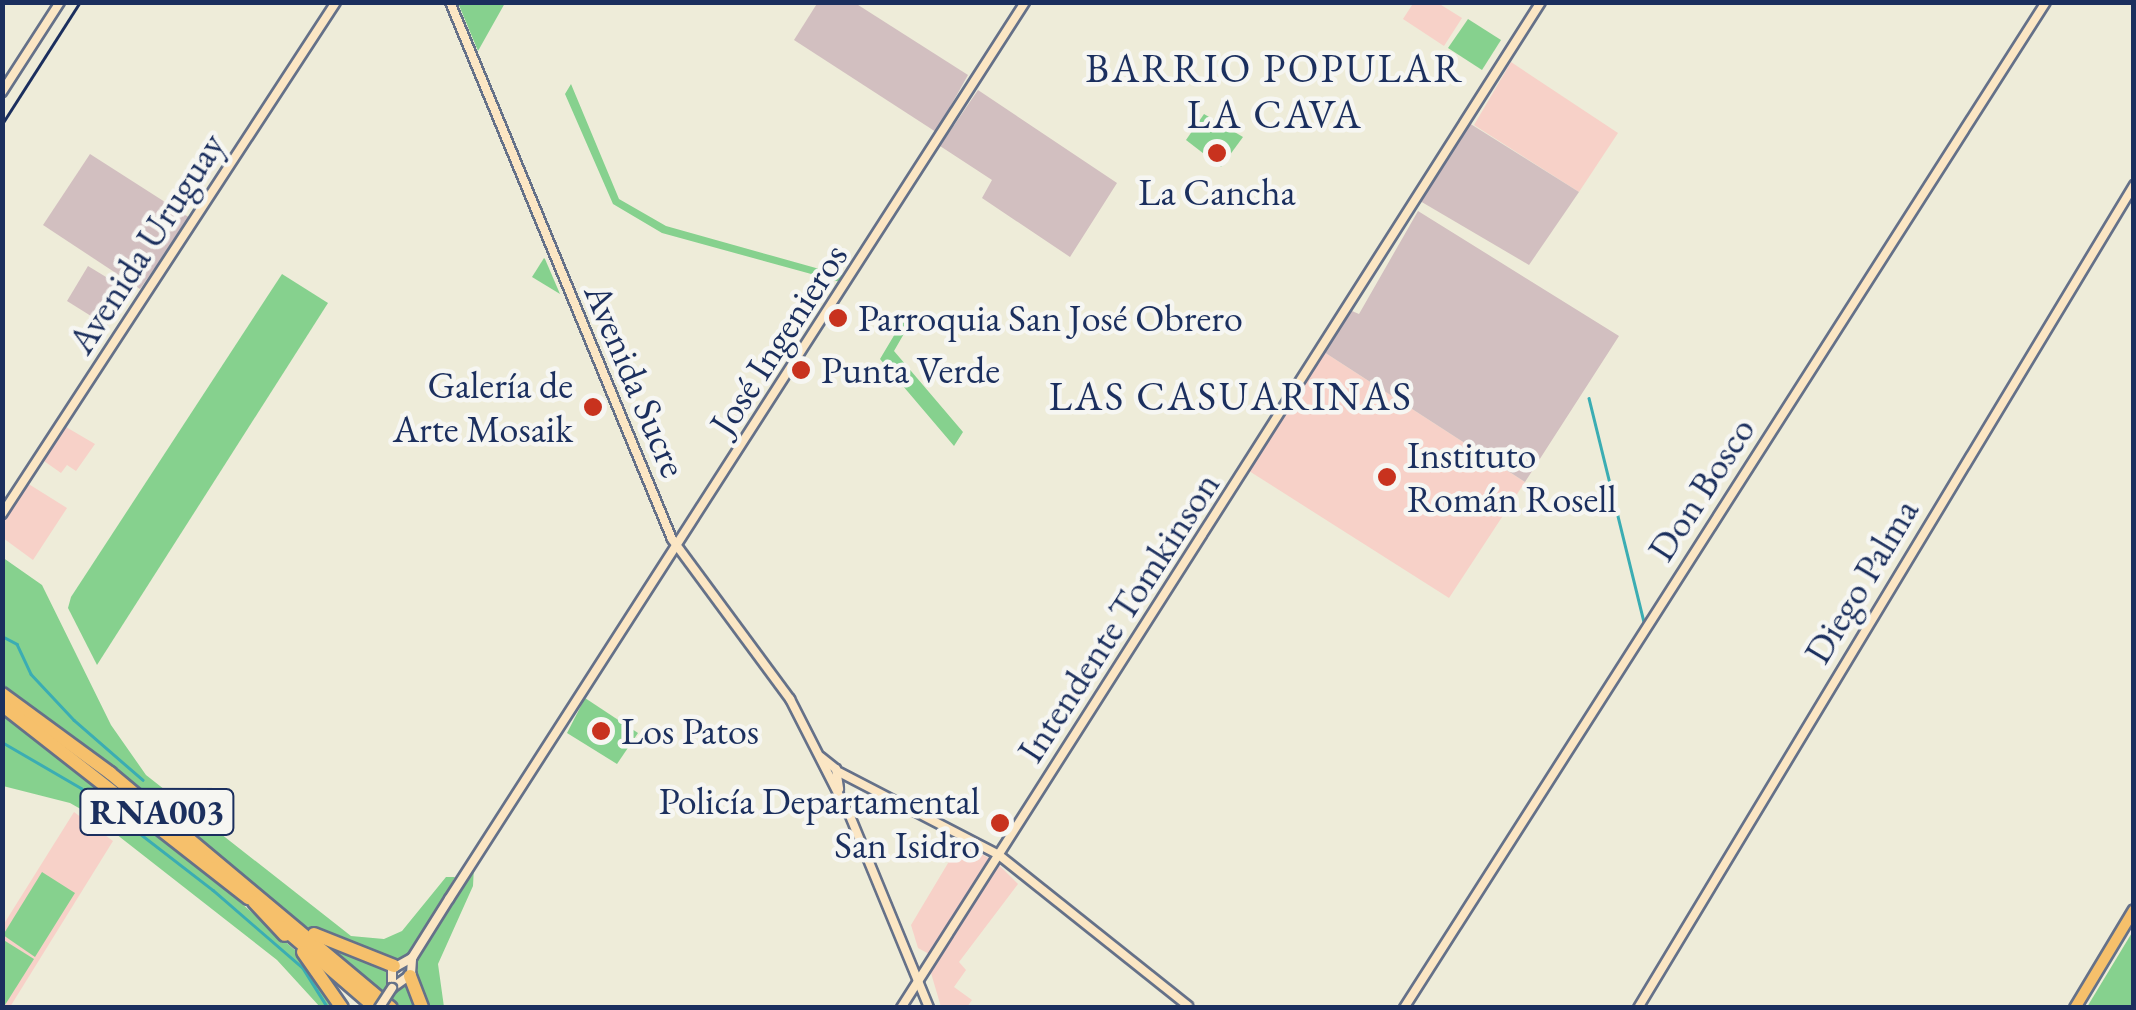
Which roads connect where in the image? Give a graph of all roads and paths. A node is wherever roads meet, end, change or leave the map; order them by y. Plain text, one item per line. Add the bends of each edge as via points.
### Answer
1 (60, 2) edge
2 (336, 2) edge
3 (450, 2) edge
4 (1026, 2) edge
5 (1542, 2) edge
6 (2046, 2) edge
7 (2, 92) edge
8 (2134, 185) edge
9 (2, 514) edge
10 (678, 547) junction
11 (2, 690) edge
12 (2, 706) edge
13 (36, 724) junction
14 (833, 775) junction
15 (999, 855) junction
16 (254, 902) junction
17 (275, 910) junction
18 (2134, 910) edge
19 (2134, 921) edge
20 (412, 958) junction
21 (397, 965) junction
22 (410, 973) junction
23 (920, 978) junction
24 (392, 988) junction
25 (1190, 1007) edge
26 (342, 1008) edge
27 (378, 1008) edge
28 (391, 1008) edge
29 (422, 1008) edge
30 (901, 1008) edge
31 (929, 1008) edge
32 (1404, 1008) edge
33 (1638, 1008) edge
34 (2078, 1008) edge

1 - 7 street
2 - 9 street, Avenida Uruguay
3 - 10 street, Avenida Sucre
4 - 10 street, José Ingenieros
5 - 15 street, Intendente Tomkinson
6 - 32 street, Don Bosco
8 - 33 street, Diego Palma
10 - 14 street, Avenida Sucre via 790,699
10 - 20 street, José Ingenieros
11 - 13 highway
12 - 13 highway, RNA003
13 - 16 highway, RNA003
13 - 17 highway, RNA003
14 - 15 street via 852,778
14 - 23 street
15 - 23 street, Intendente Tomkinson
15 - 25 street
16 - 26 highway via 312,964
16 - 27 highway, RNA003
17 - 21 highway via 355,956
17 - 28 highway, RNA003
18 - 34 main road
19 - 34 main road
20 - 21 street
20 - 22 street, José Ingenieros
21 - 22 street
21 - 24 street
22 - 24 street
22 - 29 highway
23 - 30 street, Intendente Tomkinson
23 - 31 street
24 - 27 street, bridge

